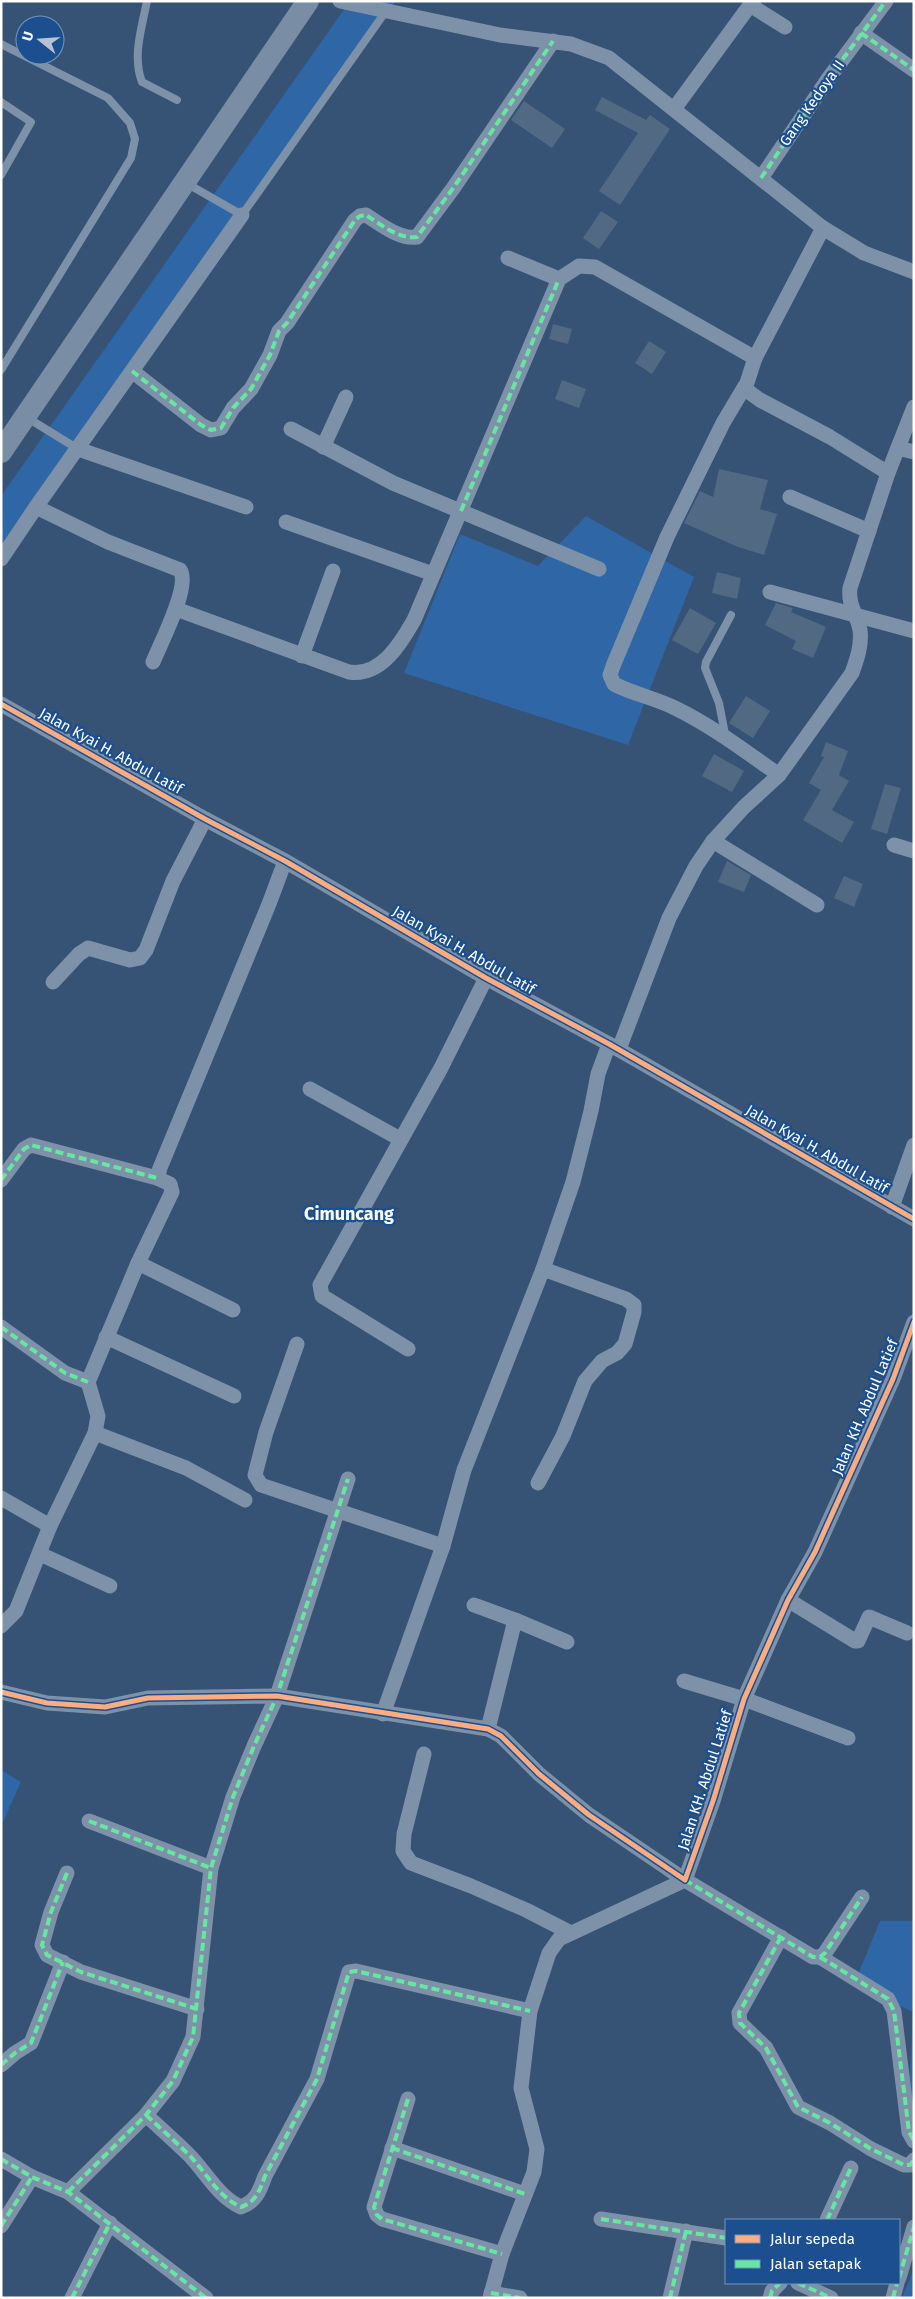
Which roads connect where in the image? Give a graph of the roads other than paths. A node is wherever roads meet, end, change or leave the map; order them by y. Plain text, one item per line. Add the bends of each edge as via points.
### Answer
1 (147, 1) edge
2 (308, 1) edge
3 (340, 1) edge
4 (886, 1) edge
5 (752, 3) edge
6 (387, 10) edge
7 (785, 27) dead end
8 (863, 31) junction
9 (553, 41) junction
10 (1, 44) edge
11 (914, 70) edge
12 (177, 100) dead end
13 (1, 102) edge
14 (674, 109) junction
15 (1, 175) edge
16 (761, 178) junction
17 (185, 182) junction
18 (242, 215) junction
19 (823, 228) junction
20 (508, 258) dead end
21 (914, 272) edge
22 (559, 279) junction
23 (755, 358) junction
24 (1, 370) edge
25 (132, 371) junction
26 (745, 386) junction
27 (346, 397) dead end
28 (914, 407) edge
29 (24, 416) junction
30 (291, 429) dead end
31 (323, 446) junction
32 (898, 448) junction
33 (78, 449) junction
34 (1, 452) edge
35 (914, 452) edge
36 (888, 473) junction
37 (790, 497) dead end
38 (36, 507) junction
39 (246, 507) dead end
40 (461, 511) junction
41 (286, 522) dead end
42 (868, 531) junction
43 (1, 559) edge
44 (599, 569) dead end
45 (334, 571) dead end
46 (433, 574) junction
47 (770, 592) dead end
48 (176, 610) junction
49 (731, 615) dead end
50 (856, 617) junction
51 (914, 631) edge
52 (302, 656) junction
53 (153, 662) dead end
54 (1, 704) edge
55 (727, 738) junction
56 (779, 775) junction
57 (205, 819) junction
58 (713, 841) junction
59 (894, 846) dead end
60 (914, 851) edge
61 (285, 861) junction
62 (817, 905) dead end
63 (486, 978) junction
64 (53, 982) dead end
65 (614, 1047) junction
66 (310, 1089) dead end
67 (400, 1139) junction
68 (914, 1145) edge
69 (157, 1178) junction
70 (1, 1180) edge
71 (892, 1207) junction
72 (914, 1219) edge
73 (138, 1264) junction
74 (543, 1269) junction
75 (233, 1310) dead end
76 (914, 1322) edge
77 (1, 1327) edge
78 (106, 1337) junction
79 (297, 1344) dead end
80 (408, 1349) dead end
81 (88, 1382) junction
82 (234, 1396) dead end
83 (95, 1433) junction
84 (348, 1479) dead end
85 (538, 1483) dead end
86 (1, 1498) edge
87 (245, 1500) dead end
88 (339, 1511) junction
89 (50, 1526) junction
90 (443, 1546) junction
91 (40, 1554) junction
92 (110, 1586) dead end
93 (788, 1600) junction
94 (474, 1605) dead end
95 (516, 1620) junction
96 (1, 1626) edge
97 (907, 1633) dead end
98 (567, 1642) dead end
99 (684, 1681) dead end
100 (1, 1692) edge
101 (278, 1696) junction
102 (744, 1699) junction
103 (383, 1714) junction
104 (488, 1729) junction
105 (848, 1738) dead end
106 (424, 1754) dead end
107 (89, 1821) dead end
108 (211, 1868) junction
109 (67, 1873) dead end
110 (685, 1880) junction
111 (862, 1897) dead end
112 (571, 1933) junction
113 (781, 1936) junction
114 (820, 1957) junction
115 (62, 1962) junction
116 (197, 2009) junction
117 (530, 2011) junction
118 (1, 2065) edge
119 (408, 2099) dead end
120 (146, 2115) junction
121 (914, 2141) edge
122 (392, 2148) junction
123 (1, 2159) edge
124 (914, 2160) edge
125 (851, 2168) dead end
126 (32, 2177) junction
127 (68, 2192) junction
128 (525, 2194) junction
129 (601, 2219) dead end
130 (827, 2219) edge
131 (110, 2223) junction
132 (1, 2226) edge
133 (914, 2227) edge
134 (686, 2232) junction
135 (725, 2238) edge
136 (502, 2254) junction
137 (900, 2275) edge
138 (779, 2284) edge
139 (800, 2284) edge
140 (898, 2284) edge
141 (490, 2296) edge
142 (72, 2298) edge
143 (206, 2298) edge
144 (520, 2298) edge
145 (670, 2298) edge
146 (770, 2298) edge
147 (831, 2298) edge
148 (893, 2298) edge

1 - 12 lane via 137,70 142,82
2 - 17 street
3 - 6 street
4 - 8 street, Gang Kedoya II
5 - 7 street
5 - 14 street
6 - 9 street via 500,35
6 - 18 lane
8 - 11 street
8 - 16 street, Gang Kedoya II
9 - 14 street via 609,58
9 - 25 street via 417,237 402,236 366,215 355,220 279,331 251,389 221,428 211,430 201,426
10 - 24 lane via 108,98 130,123 135,139 131,158
13 - 15 lane via 31,122
14 - 16 street
16 - 19 street
17 - 18 lane
17 - 29 street
18 - 25 street
19 - 21 street via 864,253
19 - 23 street
20 - 22 street
22 - 23 street via 579,266 594,267
22 - 40 street
23 - 26 street
25 - 33 street
26 - 36 street via 747,392 760,400 830,437
26 - 55 street via 723,423 667,537 610,675 614,684 675,708
27 - 31 street
28 - 32 street
29 - 33 lane
29 - 34 street
30 - 31 street
31 - 40 street via 393,483
32 - 35 street
32 - 36 street
33 - 38 street
33 - 39 street
36 - 42 street
37 - 42 street
38 - 43 street
38 - 48 street via 108,542 180,570 184,578
40 - 44 street
40 - 46 street
41 - 46 street
42 - 50 street via 850,588 849,600
45 - 52 street
46 - 52 street via 414,620 401,644 387,659 356,673
47 - 50 street
48 - 52 street
48 - 53 street
49 - 55 lane via 705,668 719,703
50 - 51 street
50 - 56 street via 860,642 852,673
54 - 57 street, Jalan Kyai H. Abdul Latif
55 - 56 street
56 - 58 street
57 - 61 street, Jalan Kyai H. Abdul Latif
57 - 64 street via 172,881 140,958 130,960 88,948
58 - 62 street
58 - 65 street via 669,918
59 - 60 street
61 - 63 street, Jalan Kyai H. Abdul Latif
61 - 69 street
63 - 65 street, Jalan Kyai H. Abdul Latif
63 - 67 street
65 - 71 street, Jalan Kyai H. Abdul Latif
65 - 74 street via 598,1074 573,1182
66 - 67 street
67 - 80 street via 324,1278 320,1292
68 - 71 street
69 - 70 street via 31,1145 24,1149
69 - 73 street via 170,1184 172,1192
71 - 72 street, Jalan Kyai H. Abdul Latif
73 - 75 street
73 - 78 street
74 - 85 street via 626,1299 634,1305 634,1312 625,1344 602,1361 585,1381 564,1436
74 - 90 street via 464,1470
76 - 93 street, Jalan KH. Abdul Latief via 893,1379 815,1552
77 - 81 street via 65,1373
78 - 81 street
78 - 82 street
79 - 88 street via 254,1475 261,1486
81 - 83 street via 98,1416
83 - 87 street via 186,1468
83 - 89 street
84 - 88 street
86 - 89 street
88 - 90 street
88 - 101 street
89 - 91 street
90 - 103 street
91 - 92 street
91 - 96 street via 16,1611
93 - 97 street via 855,1641 858,1641 869,1618
93 - 102 street, Jalan KH. Abdul Latief
94 - 95 street
95 - 98 street
95 - 104 street
99 - 102 street
100 - 101 street, Jalan KH. Abdul Latief via 47,1703 105,1707 148,1698
101 - 103 street, Jalan KH. Abdul Latief
101 - 108 street via 233,1797
102 - 105 street
102 - 110 street, Jalan KH. Abdul Latief
103 - 104 street, Jalan KH. Abdul Latief
104 - 110 street, Jalan KH. Abdul Latief via 501,1736 539,1774 589,1815
106 - 112 street via 404,1834 403,1851 411,1863 479,1889
107 - 108 street
108 - 116 street
109 - 115 street via 50,1912 42,1944 47,1955
110 - 112 street
110 - 113 street
111 - 114 street
112 - 117 street via 559,1939 549,1953
113 - 114 street via 813,1957
113 - 124 street via 739,2013 740,2024 766,2048 798,2107 896,2161 910,2165
114 - 121 street via 888,1999 894,2011 909,2132
115 - 116 street via 81,1972
115 - 118 street via 31,2043
116 - 120 street via 193,2037 185,2058 173,2081
117 - 120 street via 349,1972 317,2078 260,2190 251,2203 241,2206 219,2190 191,2156
117 - 128 street via 521,2088 536,2149 534,2172
119 - 122 street
120 - 127 street
122 - 128 street
122 - 136 street via 374,2207 377,2215
123 - 126 street
125 - 130 street
126 - 127 street
126 - 132 street
127 - 131 street
128 - 136 street
129 - 134 street
131 - 142 street
131 - 143 street
133 - 137 street
134 - 135 street
134 - 145 street
136 - 141 street
138 - 146 street
139 - 147 street
140 - 148 street
141 - 144 street

